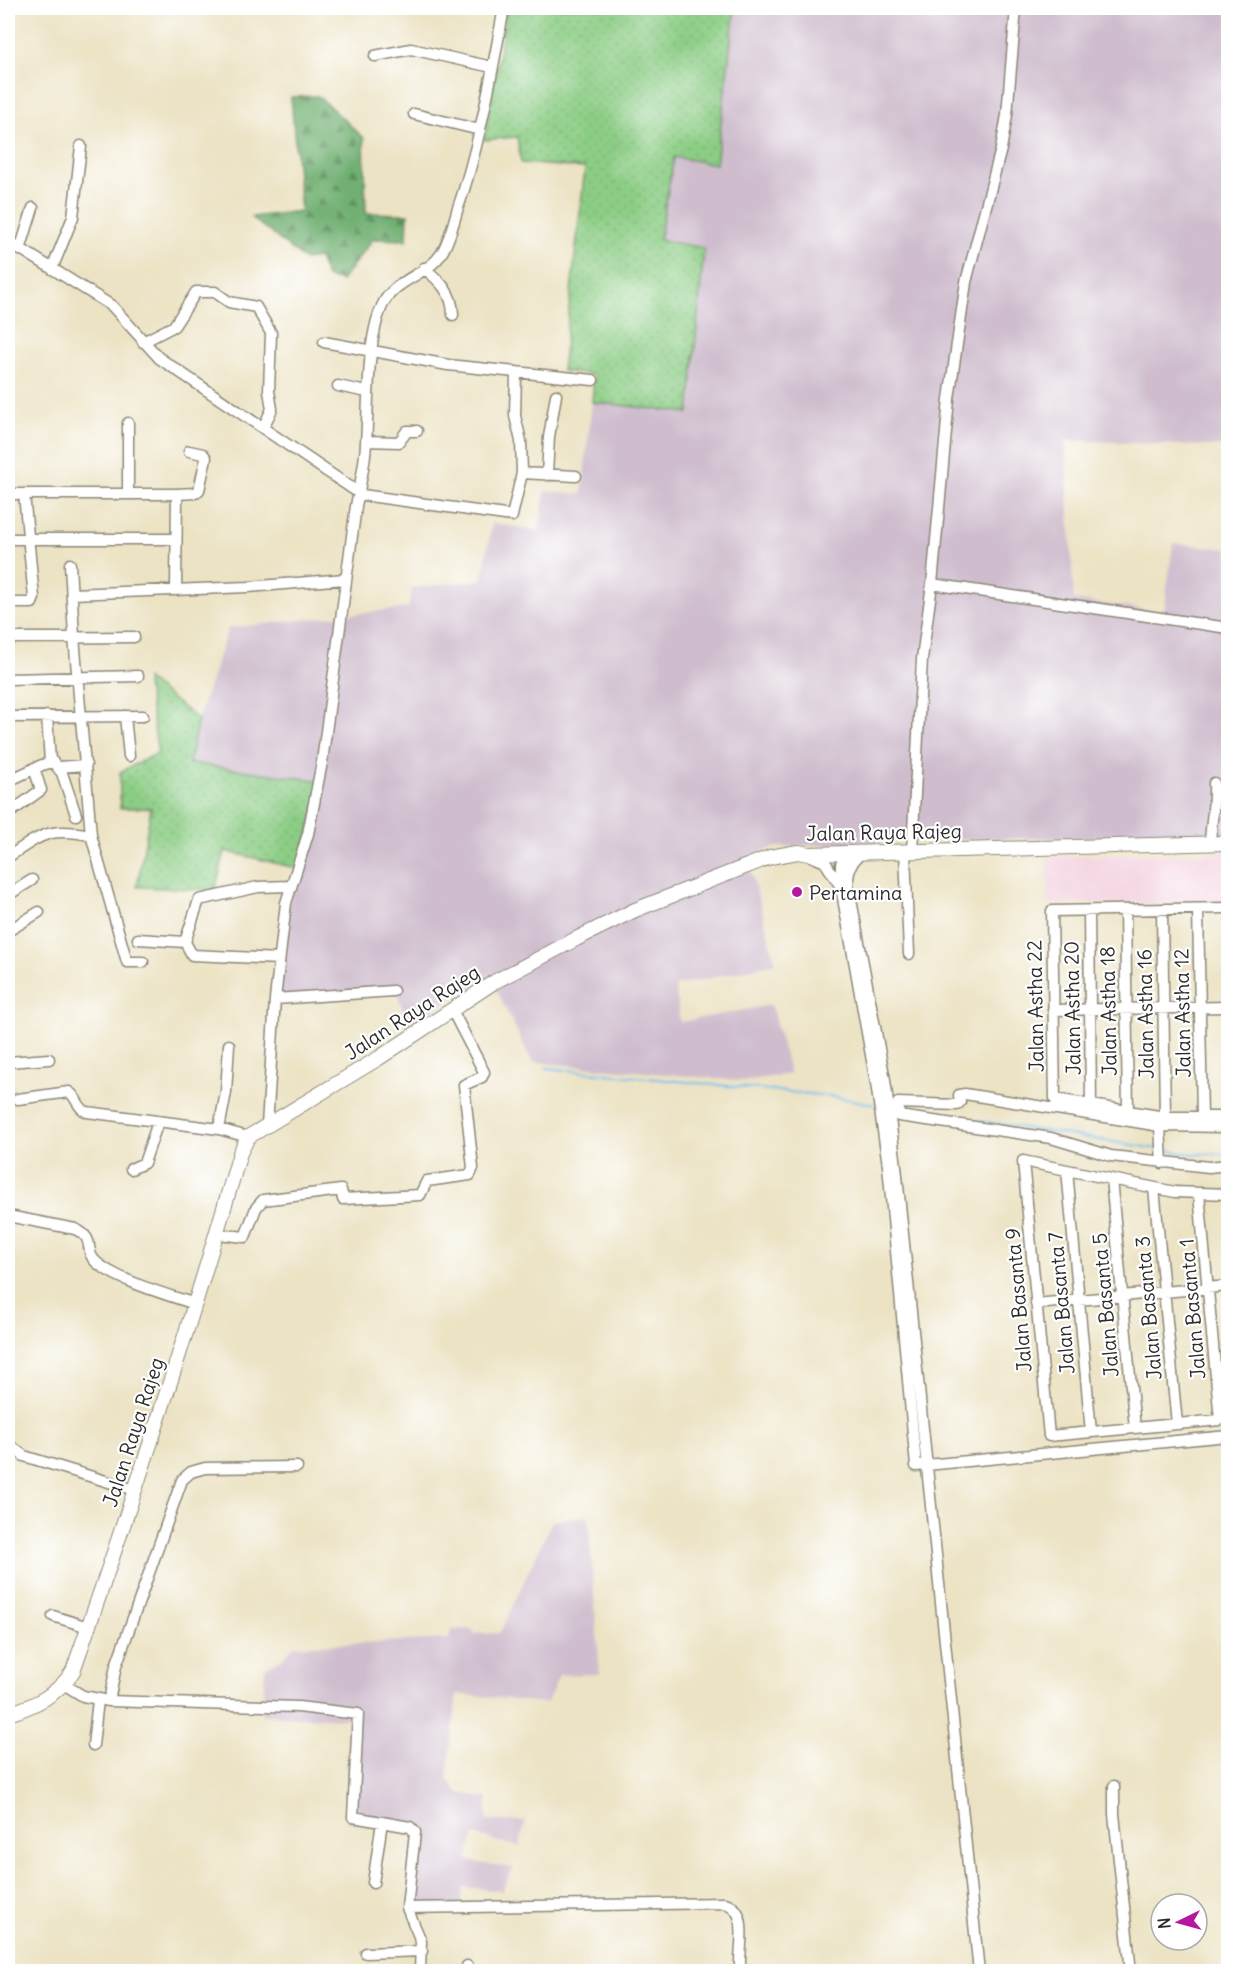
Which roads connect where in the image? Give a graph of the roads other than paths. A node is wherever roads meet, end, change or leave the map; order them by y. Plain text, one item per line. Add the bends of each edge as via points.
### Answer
1 (504, 8) edge
2 (1016, 8) edge
3 (375, 56) dead end
4 (492, 67) junction
5 (414, 114) dead end
6 (480, 130) junction
7 (81, 146) dead end
8 (33, 208) dead end
9 (8, 241) edge
10 (20, 250) junction
11 (424, 268) junction
12 (52, 269) junction
13 (453, 315) dead end
14 (143, 342) junction
15 (324, 342) dead end
16 (372, 350) junction
17 (516, 373) junction
18 (593, 380) dead end
19 (338, 386) dead end
20 (367, 392) junction
21 (556, 395) dead end
22 (128, 423) dead end
23 (263, 428) junction
24 (417, 431) dead end
25 (366, 441) junction
26 (189, 451) dead end
27 (522, 473) junction
28 (547, 475) junction
29 (576, 476) dead end
30 (358, 493) junction
31 (8, 494) edge
32 (24, 494) junction
33 (128, 494) junction
34 (177, 494) junction
35 (8, 539) edge
36 (27, 539) junction
37 (173, 539) junction
38 (70, 564) dead end
39 (345, 579) junction
40 (932, 584) junction
41 (176, 589) junction
42 (72, 594) junction
43 (8, 603) edge
44 (1228, 628) edge
45 (74, 637) junction
46 (134, 637) dead end
47 (8, 638) edge
48 (78, 676) junction
49 (138, 676) dead end
50 (8, 679) edge
51 (47, 716) junction
52 (81, 716) junction
53 (125, 716) junction
54 (8, 717) edge
55 (143, 717) dead end
56 (129, 756) dead end
57 (54, 764) junction
58 (86, 765) junction
59 (34, 768) junction
60 (8, 777) edge
61 (1214, 783) dead end
62 (8, 814) edge
63 (76, 815) dead end
64 (91, 835) junction
65 (1210, 843) junction
66 (1228, 843) edge
67 (909, 851) junction
68 (847, 852) junction
69 (863, 852) junction
70 (809, 854) junction
71 (8, 857) edge
72 (32, 880) dead end
73 (290, 886) junction
74 (841, 887) junction
75 (8, 895) edge
76 (1228, 908) edge
77 (1162, 909) junction
78 (1198, 909) junction
79 (1125, 910) junction
80 (1089, 911) junction
81 (39, 912) dead end
82 (8, 931) edge
83 (138, 939) dead end
84 (185, 942) junction
85 (909, 954) dead end
86 (279, 959) junction
87 (143, 962) dead end
88 (393, 991) dead end
89 (275, 999) junction
90 (1200, 1007) junction
91 (1228, 1007) edge
92 (1163, 1008) junction
93 (1126, 1009) junction
94 (452, 1010) junction
95 (1053, 1010) junction
96 (1090, 1010) junction
97 (229, 1045) dead end
98 (49, 1059) dead end
99 (8, 1062) edge
100 (18, 1099) dead end
101 (1091, 1105) junction
102 (1128, 1111) junction
103 (1202, 1117) junction
104 (1228, 1117) edge
105 (158, 1122) junction
106 (1163, 1122) junction
107 (267, 1125) junction
108 (1228, 1127) edge
109 (219, 1130) junction
110 (248, 1137) junction
111 (1162, 1160) junction
112 (1228, 1165) edge
113 (131, 1169) dead end
114 (1066, 1170) junction
115 (1111, 1179) junction
116 (1154, 1188) junction
117 (1199, 1194) junction
118 (1228, 1194) edge
119 (8, 1216) edge
120 (217, 1234) junction
121 (1228, 1286) edge
122 (1208, 1288) junction
123 (1164, 1292) junction
124 (1122, 1296) junction
125 (1079, 1300) junction
126 (195, 1304) junction
127 (1036, 1304) junction
128 (1177, 1424) junction
129 (1135, 1428) junction
130 (1091, 1432) junction
131 (1228, 1436) edge
132 (8, 1444) edge
133 (928, 1465) junction
134 (297, 1467) dead end
135 (135, 1490) junction
136 (53, 1616) dead end
137 (88, 1627) junction
138 (64, 1684) junction
139 (104, 1700) junction
140 (8, 1714) edge
141 (93, 1745) dead end
142 (1114, 1786) dead end
143 (381, 1822) junction
144 (373, 1883) dead end
145 (407, 1908) junction
146 (422, 1951) junction
147 (366, 1953) dead end
148 (420, 1971) edge
149 (748, 1971) edge
150 (979, 1971) edge
151 (1131, 1971) edge

1 - 4 street
2 - 40 street via 1001,149 975,241 960,314
3 - 4 street via 411,49
4 - 6 street
5 - 6 street
6 - 11 street via 445,246 441,255
7 - 12 street via 73,217
8 - 10 street
9 - 10 street
10 - 12 street
11 - 13 street via 443,285 452,300
11 - 16 street via 396,288 383,304
12 - 14 street via 112,306
14 - 23 street via 159,358
14 - 23 street via 174,326 196,292 215,292 229,302 256,307 271,333 272,410
15 - 16 street
16 - 17 street
16 - 20 street
17 - 18 street
17 - 27 street via 515,416
19 - 20 street
20 - 25 street
21 - 28 street
22 - 33 street
23 - 30 street
24 - 25 street via 405,432 400,442
25 - 30 street
26 - 34 street via 206,458 199,490
27 - 28 street
27 - 30 street via 509,517
28 - 29 street
30 - 39 street
31 - 32 street
32 - 33 street
32 - 36 street
33 - 34 street
34 - 37 street
35 - 36 street
36 - 37 street
36 - 43 street via 34,598 32,603
37 - 41 street
38 - 42 street
39 - 41 street
39 - 73 street via 322,762 308,834
40 - 44 street
40 - 67 street via 922,658
41 - 42 street
42 - 45 street
45 - 46 street
45 - 47 street
45 - 48 street
48 - 49 street
48 - 50 street
48 - 52 street
51 - 52 street
51 - 54 street
51 - 57 street
52 - 53 street
52 - 58 street
53 - 55 street
53 - 56 street
57 - 58 street
57 - 59 street
57 - 63 street
58 - 64 street
59 - 60 street
59 - 62 street via 41,786 39,794
61 - 65 street
64 - 71 street via 50,831
64 - 87 street via 126,960
65 - 66 main road, Jalan Raya Rajeg
65 - 67 main road, Jalan Raya Rajeg
67 - 69 main road, Jalan Raya Rajeg
67 - 85 street
68 - 69 main road, Jalan Raya Rajeg
68 - 70 main road, Jalan Raya Rajeg
68 - 74 street
69 - 133 street via 853,860 848,884 885,1080
70 - 74 street via 825,862
70 - 94 main road, Jalan Raya Rajeg via 770,857 635,910 494,981
72 - 75 street
73 - 84 street via 258,887 199,900
73 - 86 street
74 - 133 street via 888,1165 915,1466
76 - 78 street
77 - 78 street
77 - 79 street
77 - 92 street, Jalan Astha 16
78 - 90 street, Jalan Astha 12
79 - 80 street
79 - 93 street, Jalan Astha 18
80 - 95 street, Jalan Astha 22 via 1052,911
80 - 96 street, Jalan Astha 20
81 - 82 street
83 - 84 street
84 - 86 street via 192,955
86 - 89 street
88 - 89 street
89 - 107 street
90 - 91 street
90 - 92 street
90 - 103 street, Jalan Astha 12
92 - 93 street
92 - 106 street, Jalan Astha 16
93 - 96 street
93 - 102 street, Jalan Astha 18
94 - 107 main road, Jalan Raya Rajeg
94 - 120 street via 484,1072 482,1077 464,1085 473,1168 470,1175 427,1181 420,1194 343,1199 341,1190 267,1199 256,1208 245,1237
95 - 96 street
95 - 101 street, Jalan Astha 22 via 1054,1099
96 - 101 street, Jalan Astha 20
97 - 109 street
98 - 99 street
100 - 105 street via 69,1092 83,1111
101 - 102 street
102 - 106 street
103 - 104 street
103 - 106 street
105 - 109 street
105 - 113 street via 144,1163
106 - 108 street
106 - 111 street, Jalan Astha 16
106 - 111 street via 961,1093 957,1105 898,1102 898,1109 1032,1134 1111,1156
107 - 110 main road, Jalan Raya Rajeg
109 - 110 street
110 - 120 main road, Jalan Raya Rajeg
111 - 112 street via 1209,1167
114 - 115 street
114 - 125 street, Jalan Basanta 7
114 - 127 street, Jalan Basanta 9 via 1023,1161
115 - 116 street
115 - 124 street, Jalan Basanta 5
116 - 117 street
116 - 123 street, Jalan Basanta 3
117 - 118 street
117 - 122 street, Jalan Basanta 1
119 - 126 street via 75,1228 88,1238 91,1256 97,1263 145,1287
120 - 126 main road, Jalan Raya Rajeg
121 - 122 street
122 - 123 street
122 - 128 street, Jalan Basanta 1 via 1220,1420
123 - 124 street
123 - 128 street, Jalan Basanta 3
124 - 125 street
124 - 129 street, Jalan Basanta 5
125 - 127 street
125 - 130 street, Jalan Basanta 7
126 - 135 main road, Jalan Raya Rajeg
127 - 130 street, Jalan Basanta 9 via 1049,1436
128 - 129 street
129 - 130 street
131 - 133 street
132 - 135 street via 24,1456
133 - 150 street
134 - 139 street via 205,1468 190,1472 182,1480
135 - 137 main road, Jalan Raya Rajeg
136 - 137 street
137 - 138 main road, Jalan Raya Rajeg via 73,1671
138 - 139 street via 83,1696
138 - 140 main road, Jalan Raya Rajeg via 29,1707
139 - 141 street
139 - 143 street via 298,1707 358,1714 352,1816
142 - 151 street
143 - 144 street
143 - 145 street via 410,1827 415,1832
145 - 146 street
145 - 149 street via 725,1903 735,1908 740,1919 740,1966
146 - 147 street
146 - 148 street

